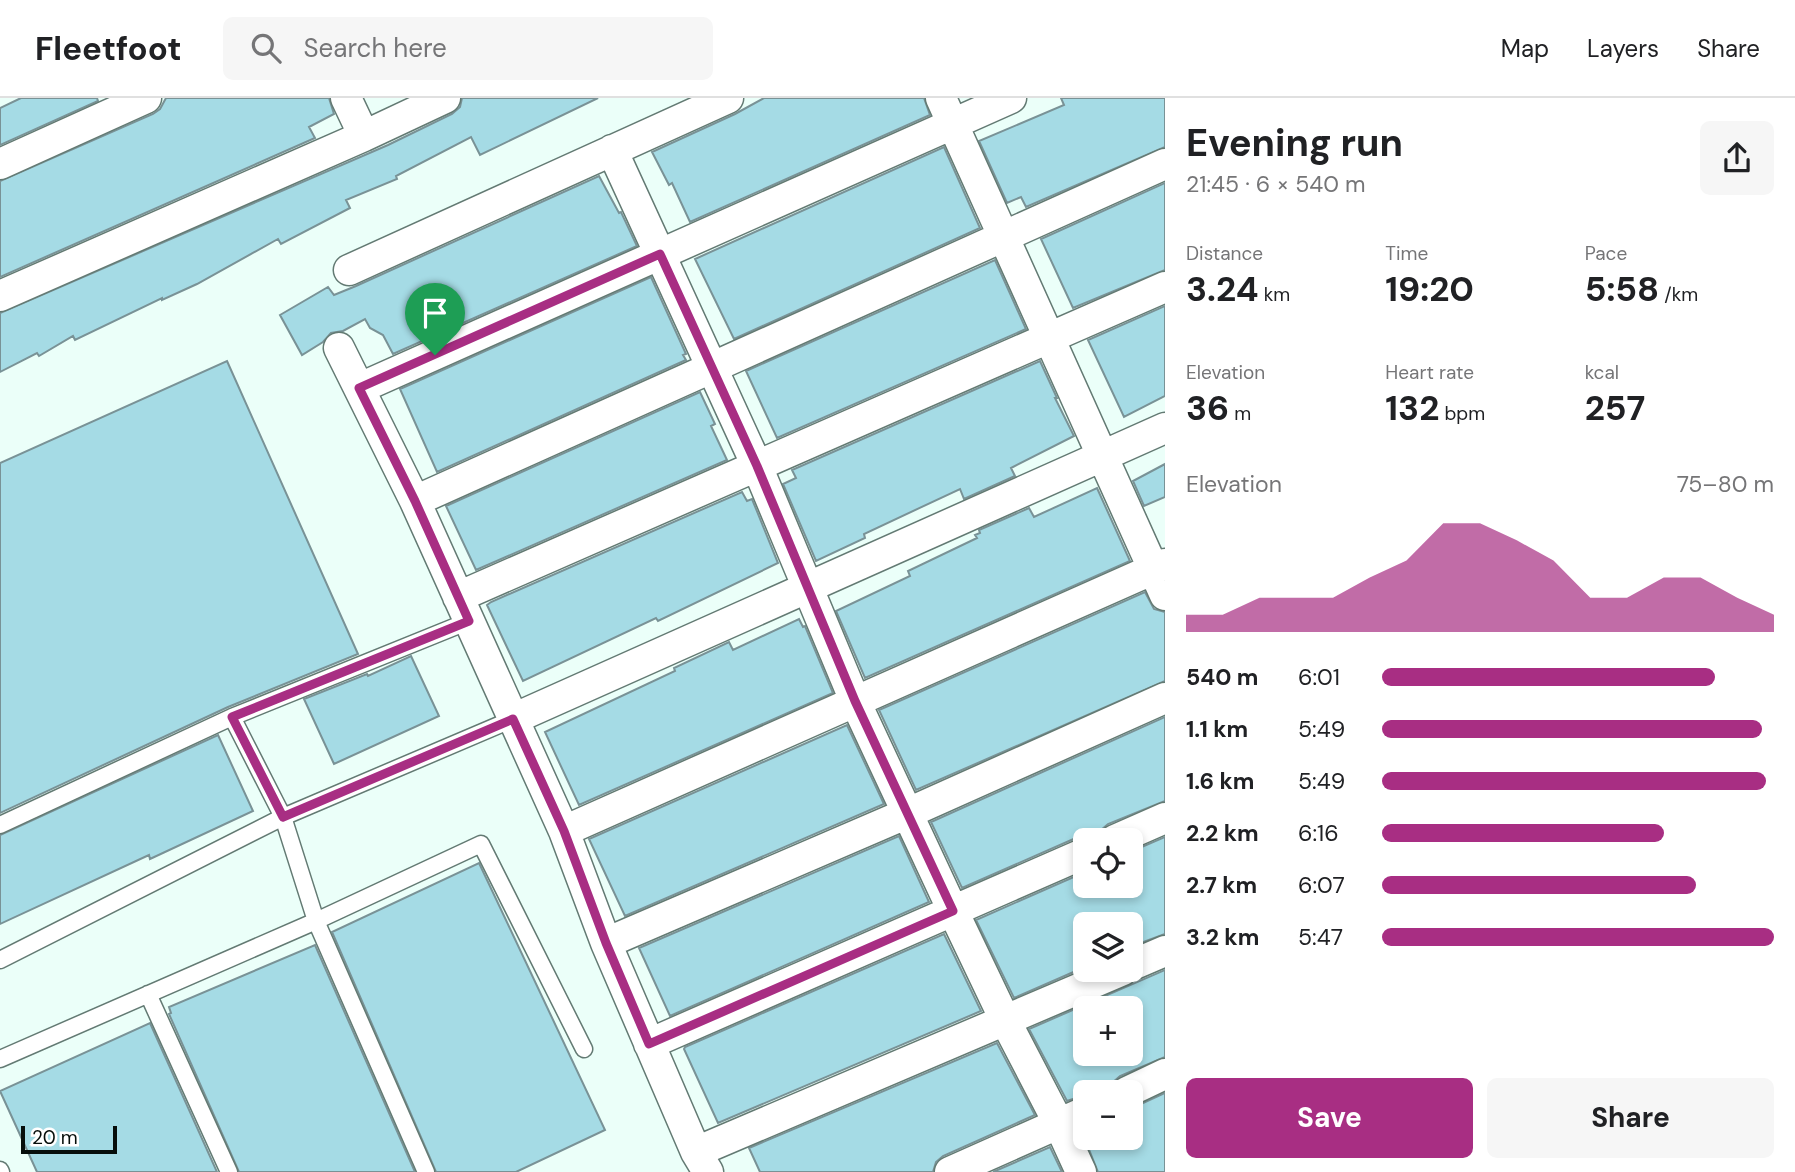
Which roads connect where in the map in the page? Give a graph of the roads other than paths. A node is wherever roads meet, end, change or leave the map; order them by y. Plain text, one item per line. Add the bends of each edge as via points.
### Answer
1 (146, 98) edge
2 (345, 98) edge
3 (445, 98) edge
4 (728, 98) edge
5 (1011, 98) edge
6 (947, 111) edge
7 (363, 136) junction
8 (612, 150) junction
9 (0, 164) edge
10 (1165, 164) edge
11 (1004, 237) junction
12 (660, 254) junction
13 (349, 270) dead end
14 (1165, 287) edge
15 (0, 296) edge
16 (1049, 338) junction
17 (339, 348) dead end
18 (712, 368) junction
19 (359, 388) junction
20 (1165, 428) edge
21 (1103, 456) junction
22 (757, 466) junction
23 (415, 501) junction
24 (1161, 576) edge
25 (806, 588) junction
26 (463, 609) junction
27 (1165, 698) edge
28 (855, 701) junction
29 (232, 717) junction
30 (513, 719) junction
31 (908, 813) junction
32 (283, 817) junction
33 (1165, 818) edge
34 (0, 825) edge
35 (1142, 828) edge
36 (564, 831) junction
37 (1073, 858) edge
38 (953, 911) junction
39 (316, 921) junction
40 (606, 943) junction
41 (1165, 951) edge
42 (0, 960) edge
43 (1143, 960) edge
44 (1095, 982) edge
45 (148, 994) junction
46 (1006, 1020) junction
47 (649, 1044) junction
48 (584, 1049) dead end
49 (0, 1059) edge
50 (1165, 1074) edge
51 (1143, 1084) edge
52 (1072, 1118) edge
53 (702, 1162) edge
54 (229, 1172) edge
55 (426, 1172) edge
56 (950, 1172) edge
57 (1081, 1172) edge

1 - 9 street
2 - 7 street
3 - 7 street
4 - 8 street
5 - 6 street
6 - 11 street
6 - 12 street
7 - 15 street
8 - 12 street
8 - 13 street
10 - 11 street
11 - 16 street
11 - 18 street
12 - 18 street
12 - 19 street
14 - 16 street
16 - 21 street
16 - 22 street
17 - 19 street
18 - 22 street
18 - 23 street
19 - 23 street
20 - 21 street
21 - 24 street
21 - 25 street
22 - 25 street
22 - 26 street
23 - 26 street
24 - 28 street
25 - 28 street
25 - 30 street
26 - 29 lane
26 - 30 street
27 - 31 street
28 - 31 street
28 - 36 street
29 - 32 lane
29 - 34 lane
30 - 32 lane
30 - 36 street
31 - 38 street
31 - 40 street
32 - 39 lane
32 - 42 lane
33 - 35 street
36 - 40 street
37 - 38 street
38 - 46 street
38 - 47 street
39 - 45 lane
39 - 48 lane via 481,844
39 - 55 lane
40 - 47 street
41 - 43 street
44 - 46 street
45 - 49 lane
45 - 54 lane
46 - 52 street
46 - 53 street
47 - 53 street
50 - 51 street
52 - 56 street
52 - 57 street

